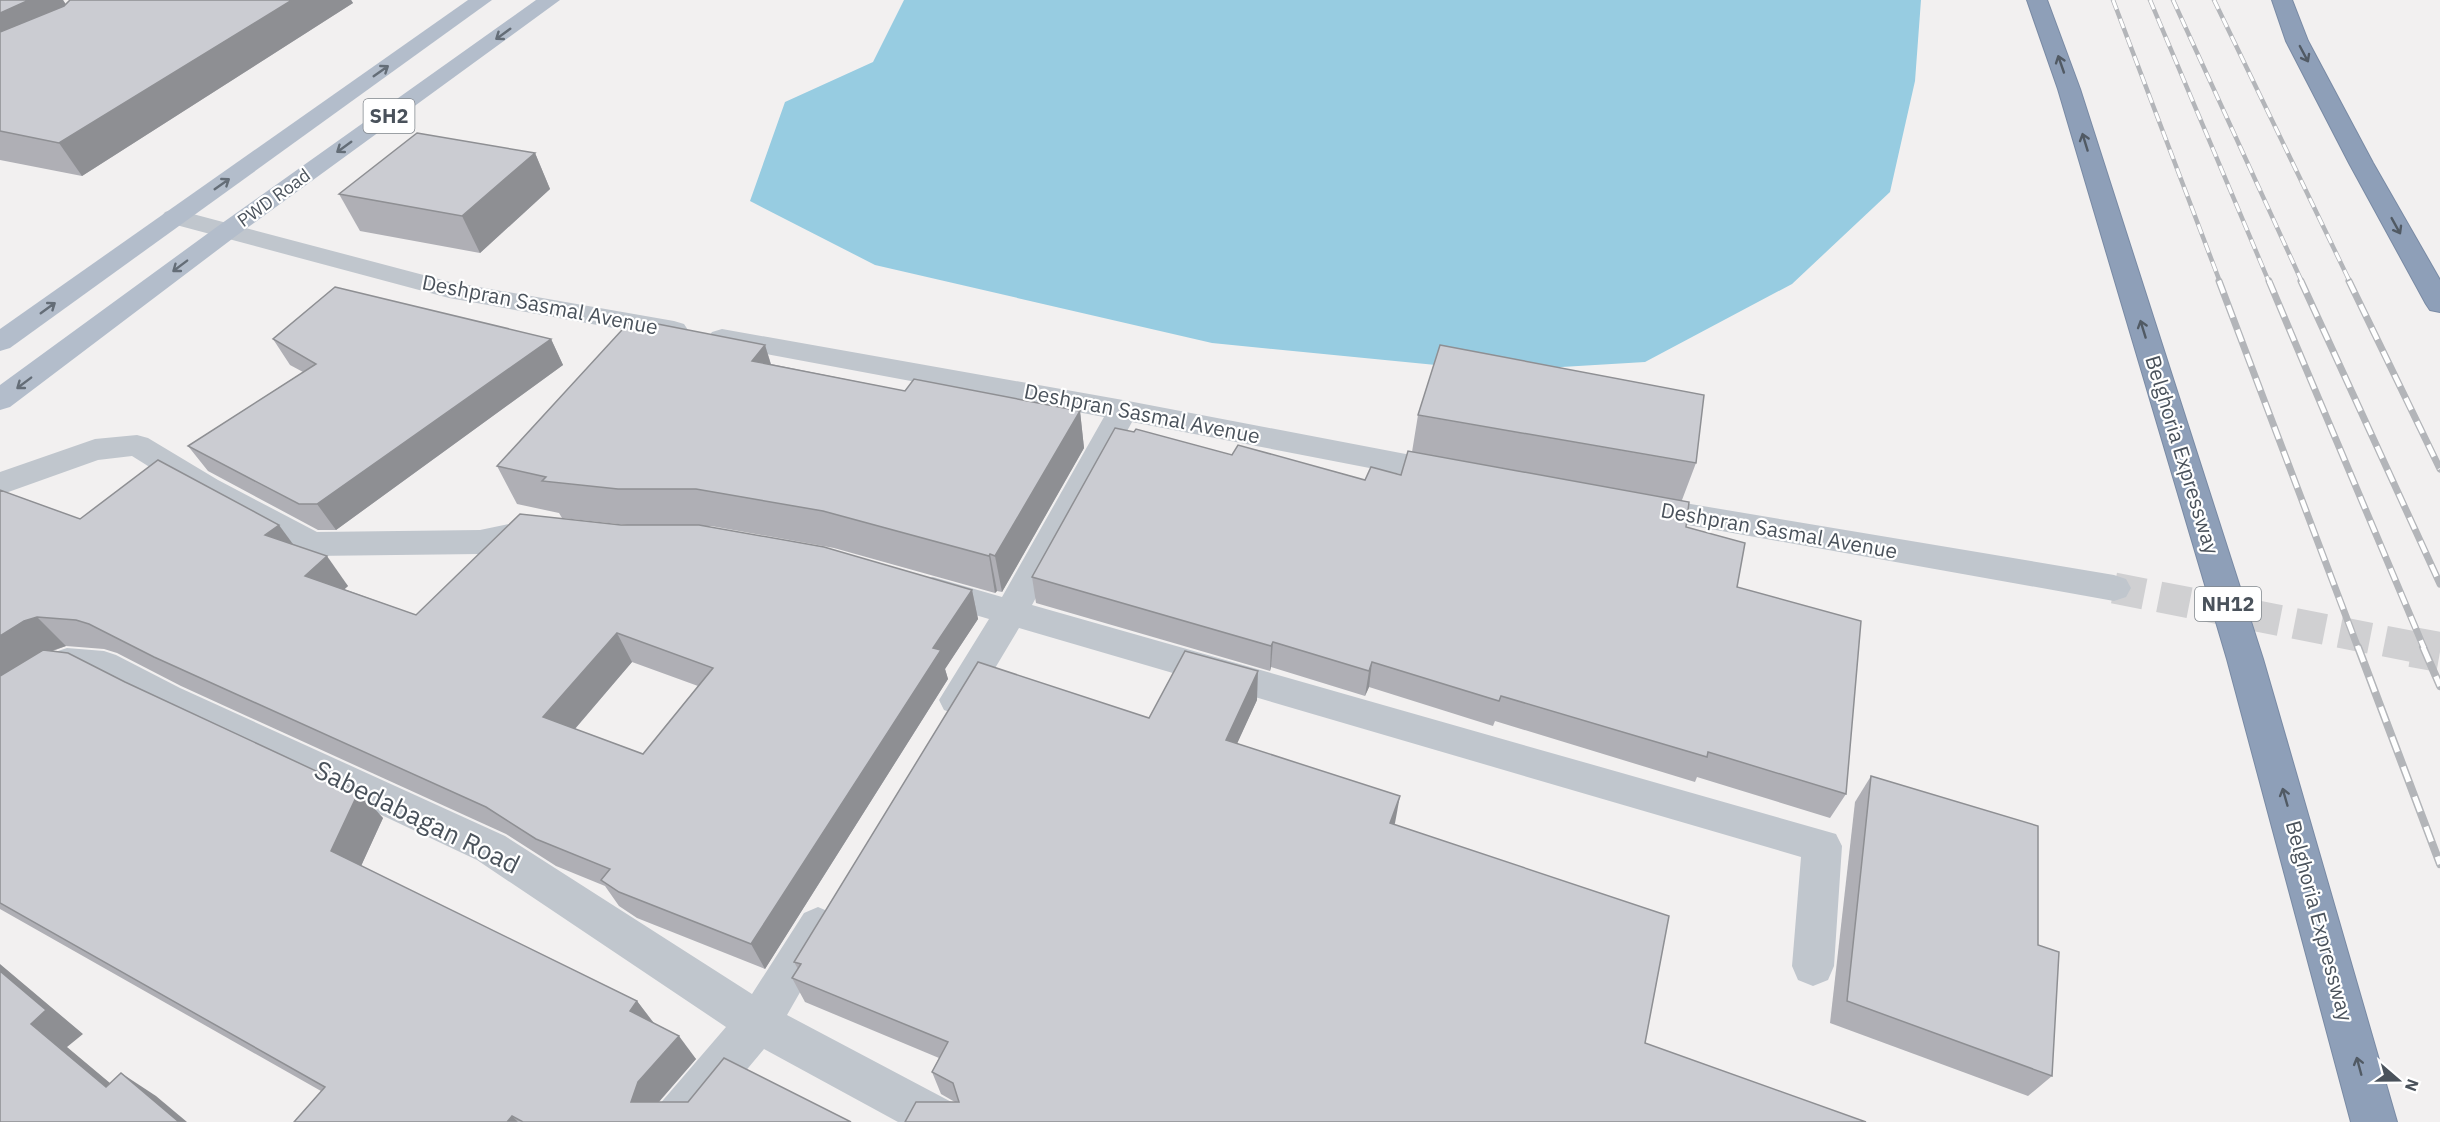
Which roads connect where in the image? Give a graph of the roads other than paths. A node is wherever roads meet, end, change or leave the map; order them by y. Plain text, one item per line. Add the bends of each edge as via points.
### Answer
1 (482, 0) edge
2 (550, 0) edge
3 (2037, 0) edge
4 (2282, 0) edge
5 (174, 217) junction
6 (227, 231) junction
7 (2440, 304) edge
8 (0, 342) edge
9 (0, 400) edge
10 (1123, 410) junction
11 (1470, 476) edge
12 (0, 484) edge
13 (1621, 504) edge
14 (567, 533) edge
15 (901, 581) edge
16 (2114, 588) tunnel mouth
17 (1011, 612) junction
18 (0, 704) edge
19 (937, 732) edge
20 (832, 903) edge
21 (1813, 966) dead end
22 (758, 1023) junction
23 (674, 1122) edge
24 (943, 1122) edge
25 (2374, 1122) edge

5 -> 1 main road, PWD Road / SH2
2 -> 6 main road, PWD Road / SH2
25 -> 3 highway, Belghoria Expressway / NH12 via 2245,659 2069,89
4 -> 7 highway via 2296,40
5 - 6 street, Deshpran Sasmal Avenue
8 -> 5 main road, PWD Road / SH2
6 -> 9 main road, PWD Road / SH2
6 - 10 street, Deshpran Sasmal Avenue via 449,290
10 - 11 street, Deshpran Sasmal Avenue
10 - 17 street
12 - 14 street via 95,450 137,445 312,544 480,542 533,529
13 - 16 street, Deshpran Sasmal Avenue
15 - 17 street
17 - 19 street
17 - 21 street via 1822,846
18 - 22 street, Sabedabagan Road via 68,662 104,665 491,848
20 - 22 street
22 - 23 street
22 - 24 street, Sabedabagan Road

